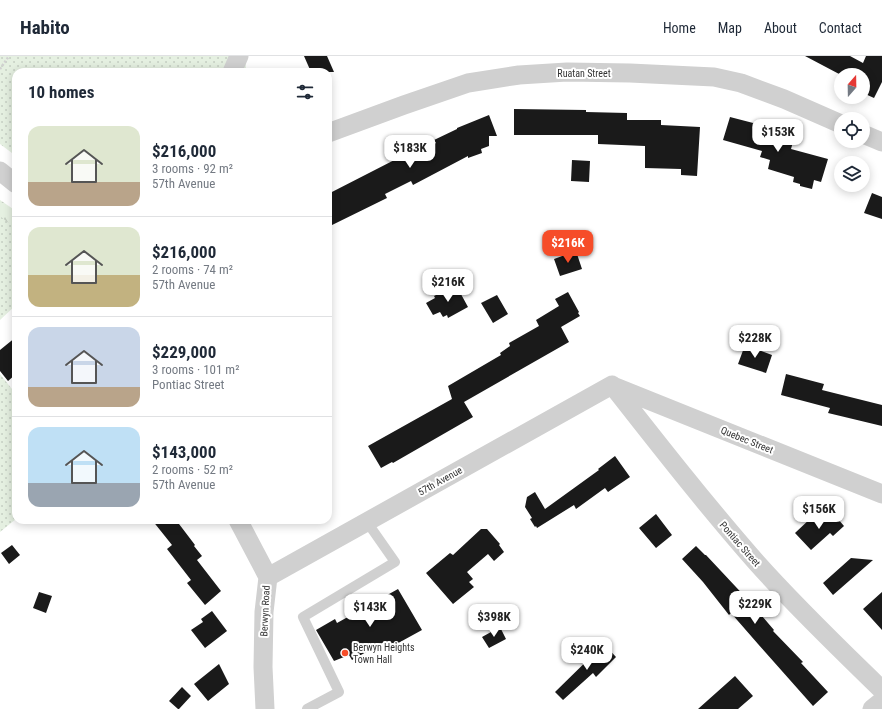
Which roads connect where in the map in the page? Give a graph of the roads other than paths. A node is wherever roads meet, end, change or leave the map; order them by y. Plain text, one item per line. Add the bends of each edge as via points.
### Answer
1 (239, 56) edge
2 (234, 68) edge
3 (834, 121) edge
4 (332, 131) edge
5 (870, 137) edge
6 (882, 142) edge
7 (0, 171) edge
8 (12, 181) edge
9 (612, 385) junction
10 (882, 494) edge
11 (367, 522) junction
12 (240, 524) edge
13 (268, 577) junction
14 (882, 690) edge
15 (882, 701) edge
16 (265, 709) edge
17 (307, 709) edge
18 (872, 709) edge

1 - 2 street
3 - 4 street, Ruatan Street via 748,85 714,77 567,72 519,75 468,83
5 - 6 street
7 - 8 street
9 - 10 street, Quebec Street
9 - 11 street, 57th Avenue
9 - 14 street, Pontiac Street via 757,563 805,615
11 - 13 street, 57th Avenue
11 - 17 lane via 396,562 303,618 339,692
12 - 13 street, Berwyn Road
13 - 16 street, Berwyn Road via 264,612
15 - 18 street

